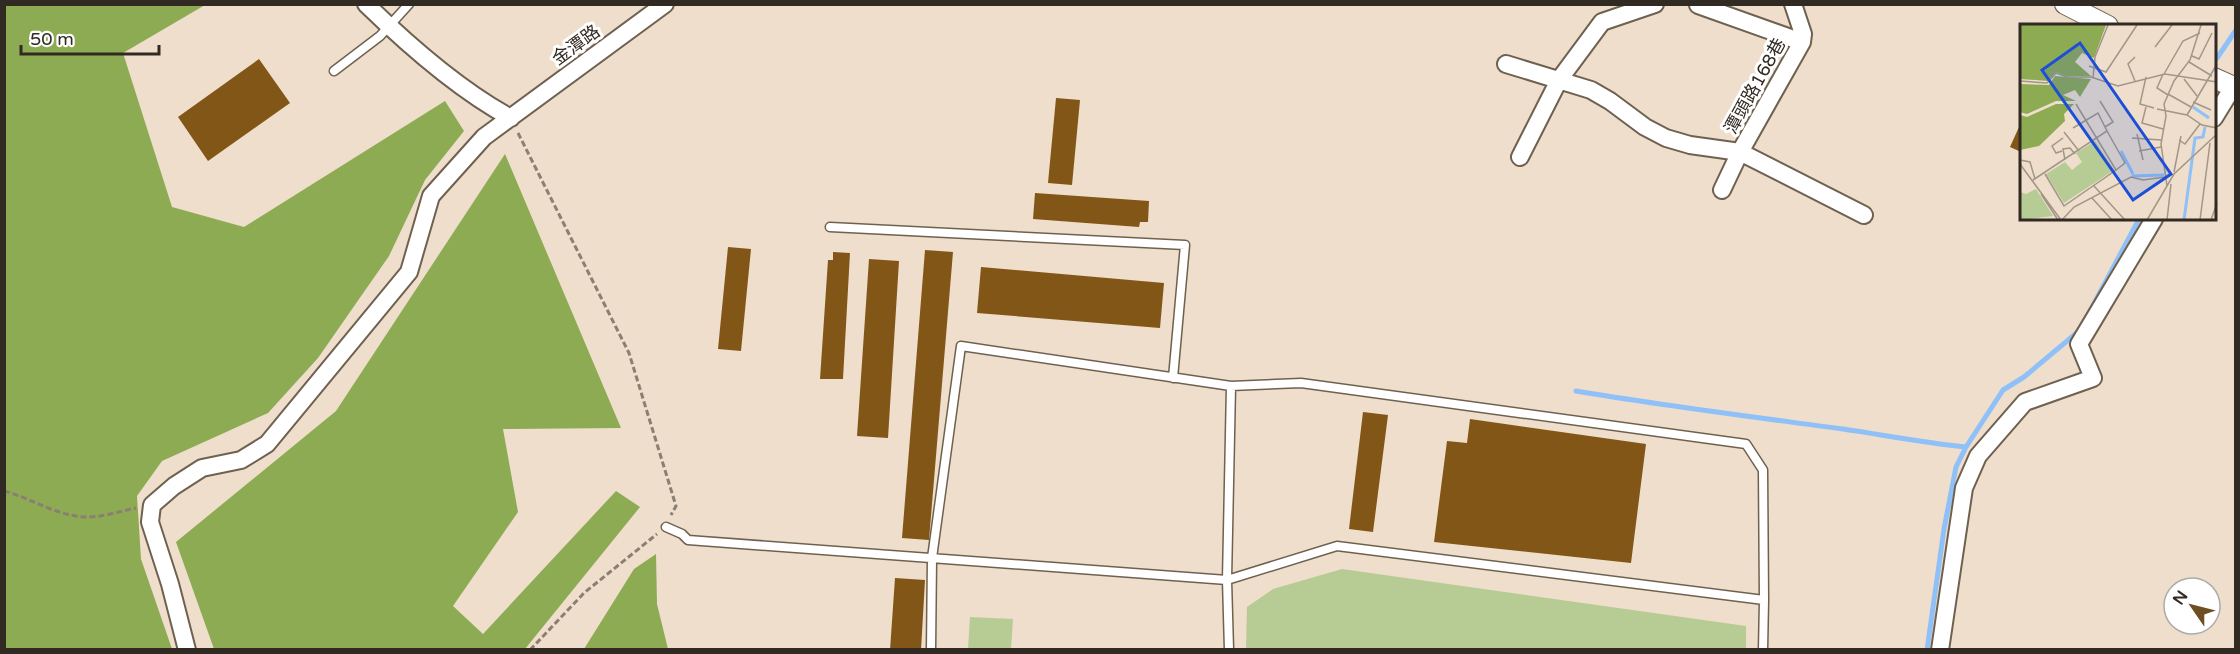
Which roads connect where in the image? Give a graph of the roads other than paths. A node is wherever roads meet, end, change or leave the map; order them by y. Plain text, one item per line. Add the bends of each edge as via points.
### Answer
1 (366, 4) edge
2 (409, 4) edge
3 (665, 4) edge
4 (1655, 4) edge
5 (1793, 4) edge
6 (2065, 4) edge
7 (1698, 5) edge
8 (2104, 24) edge
9 (388, 26) junction
10 (1802, 42) junction
11 (1506, 64) dead end
12 (334, 71) dead end
13 (2216, 79) edge
14 (1559, 80) junction
15 (2234, 88) edge
16 (2216, 115) edge
17 (511, 118) junction
18 (1740, 152) junction
19 (1521, 157) dead end
20 (1722, 190) dead end
21 (1864, 215) dead end
22 (2153, 220) edge
23 (831, 227) dead end
24 (1173, 378) junction
25 (1231, 386) junction
26 (666, 528) road end
27 (932, 558) junction
28 (1227, 580) junction
29 (1764, 600) junction
30 (188, 650) edge
31 (931, 650) edge
32 (1229, 650) edge
33 (1763, 650) edge
34 (1940, 650) edge

1 - 9 street
2 - 9 lane
3 - 17 street, 金潭路
4 - 14 street via 1602,22
5 - 10 street, 潭頭路168巷
6 - 8 street
7 - 10 street
9 - 12 lane
9 - 17 street via 492,108
10 - 18 street, 潭頭路168巷
11 - 14 street, 潭頭路168巷
13 - 15 street
14 - 18 street, 潭頭路168巷 via 1591,90 1666,138
14 - 19 street
15 - 16 street
17 - 30 street, 金潭路 via 484,137 431,196 409,272 267,444 241,460 202,468 152,506 150,522
18 - 20 street, 潭頭路168巷
18 - 21 street, 潭頭路168巷
22 - 34 street via 2079,344 2093,378 2025,402 1978,456 1964,488
23 - 24 lane via 1185,245
24 - 25 lane
24 - 27 lane via 961,346
25 - 28 lane
25 - 29 lane via 1301,383 1746,444 1763,470
26 - 27 lane via 688,540
27 - 28 lane
27 - 31 lane
28 - 29 lane via 1336,546
28 - 32 lane
29 - 33 lane

